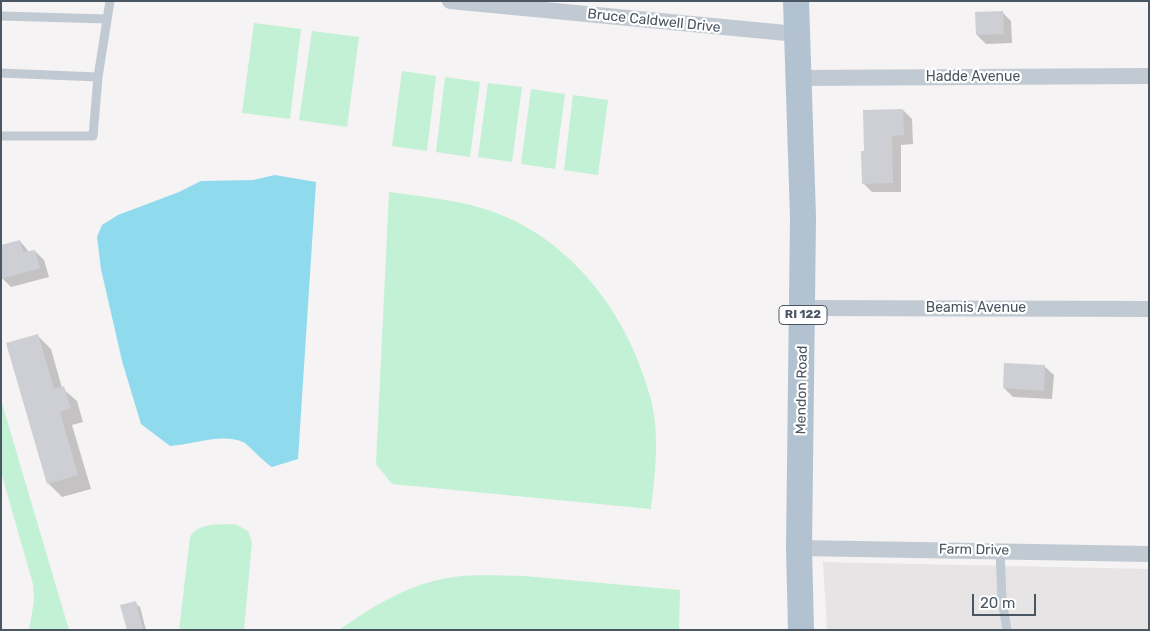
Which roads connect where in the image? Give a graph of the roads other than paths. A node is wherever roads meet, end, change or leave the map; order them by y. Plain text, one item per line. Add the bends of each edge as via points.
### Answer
1 (110, 1) edge
2 (450, 1) edge
3 (796, 1) edge
4 (1, 16) edge
5 (107, 19) junction
6 (797, 34) junction
7 (1, 73) edge
8 (1149, 76) edge
9 (98, 78) junction
10 (798, 78) junction
11 (1, 136) edge
12 (803, 308) junction
13 (1149, 309) edge
14 (799, 548) junction
15 (1000, 550) junction
16 (1149, 554) edge
17 (802, 630) edge
18 (1008, 630) edge

1 - 5 lane
2 - 6 street, Bruce Caldwell Drive
3 - 6 main road, Mendon Road / RI 122
4 - 5 lane
5 - 9 lane
6 - 10 main road, Mendon Road / RI 122
7 - 9 lane
8 - 10 street, Hadde Avenue
9 - 11 lane via 93,136
10 - 12 main road, Mendon Road / RI 122
12 - 13 street, Beamis Avenue
12 - 14 main road, Mendon Road / RI 122
14 - 15 street, Farm Drive
14 - 17 main road, Mendon Road / RI 122
15 - 16 street, Farm Drive
15 - 18 lane via 1002,600

